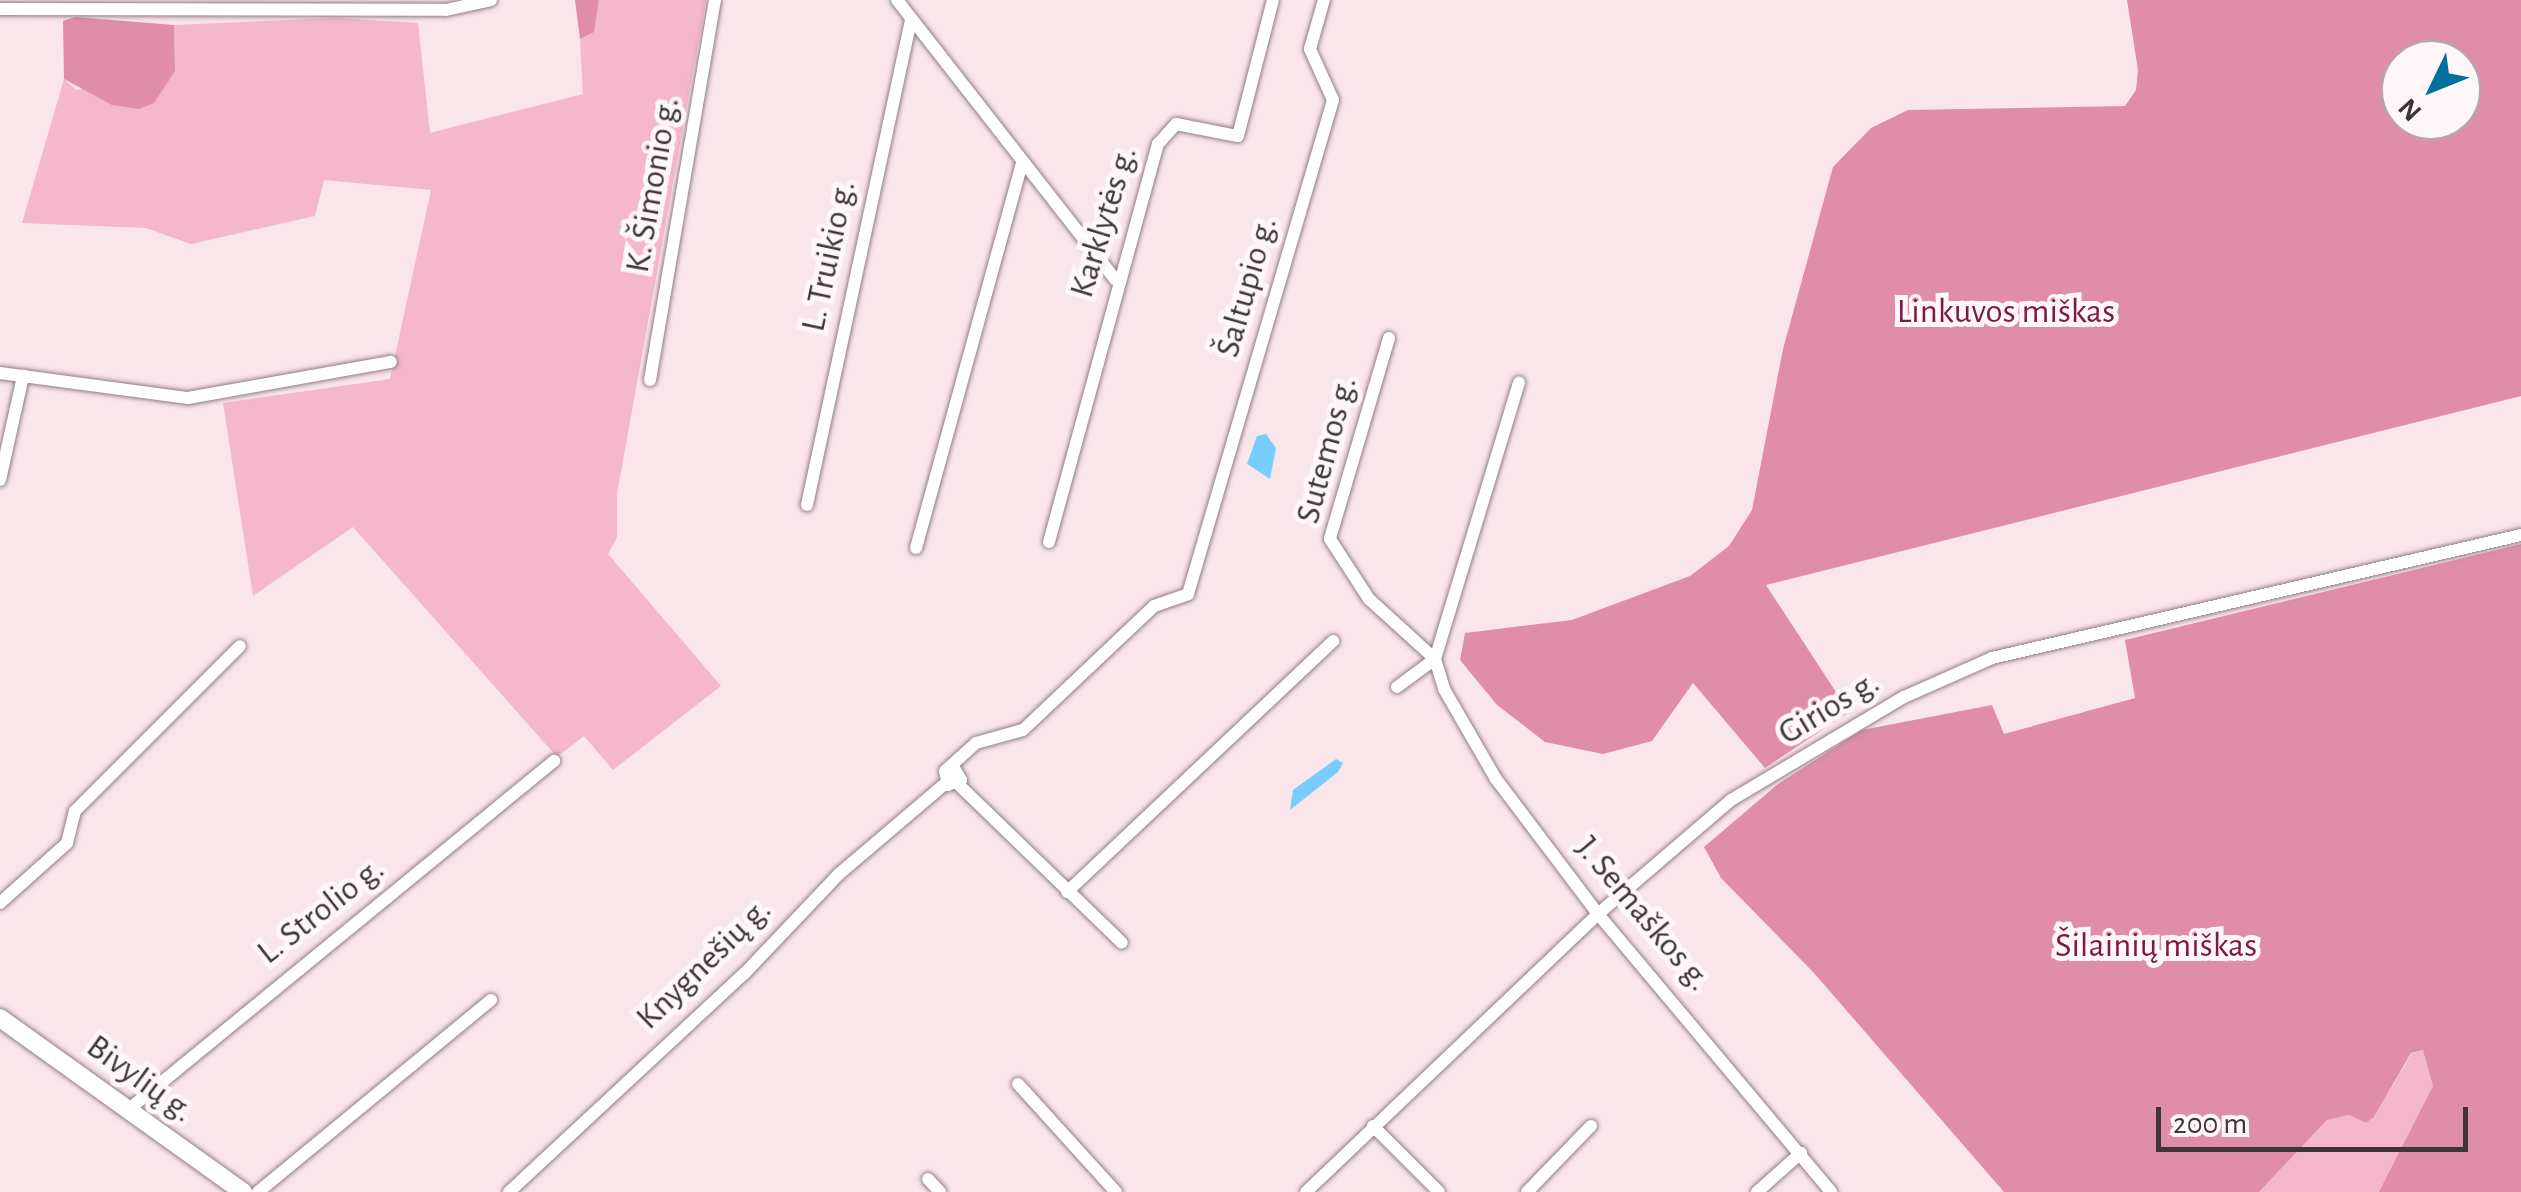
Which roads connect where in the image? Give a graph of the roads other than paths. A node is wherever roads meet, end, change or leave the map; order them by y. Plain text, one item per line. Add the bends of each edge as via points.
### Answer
1 (491, 0) edge
2 (715, 0) edge
3 (897, 0) edge
4 (1273, 0) edge
5 (1324, 0) edge
6 (0, 9) edge
7 (911, 20) junction
8 (1022, 162) junction
9 (1116, 280) junction
10 (1389, 338) dead end
11 (391, 362) dead end
12 (0, 373) edge
13 (23, 376) junction
14 (650, 380) dead end
15 (1519, 382) dead end
16 (0, 480) edge
17 (806, 505) dead end
18 (2521, 535) edge
19 (1048, 542) dead end
20 (916, 548) dead end
21 (1333, 641) dead end
22 (240, 646) dead end
23 (1434, 659) junction
24 (1397, 688) dead end
25 (554, 761) dead end
26 (954, 768) joint
27 (952, 784) junction
28 (1067, 892) junction
29 (0, 903) edge
30 (1598, 914) junction
31 (1122, 942) dead end
32 (491, 1000) dead end
33 (0, 1018) edge
34 (1018, 1084) dead end
35 (128, 1110) junction
36 (1373, 1126) junction
37 (1592, 1126) dead end
38 (1801, 1153) junction
39 (928, 1179) dead end
40 (243, 1192) edge
41 (258, 1192) edge
42 (509, 1192) edge
43 (940, 1192) edge
44 (1116, 1192) edge
45 (1306, 1192) edge
46 (1438, 1192) edge
47 (1527, 1192) edge
48 (1757, 1192) edge
49 (1831, 1192) edge

1 - 6 street via 446,10
2 - 14 street, K. Šimonio g.
3 - 7 street
4 - 9 street, Karklytės g. via 1238,136 1190,123 1164,131
5 - 26 street, Šaltupio g. via 1310,50 1333,100 1188,594 1154,606 1024,730 976,743
7 - 8 street
7 - 17 street, L. Truikio g.
8 - 9 street
8 - 20 street
9 - 19 street, Karklytės g.
10 - 23 street, Sutemos g. via 1330,539 1369,599
11 - 13 street via 188,398
12 - 13 street
13 - 16 street
15 - 23 street
18 - 30 street, Girios g. via 1992,658 1953,673 1730,800
21 - 28 street
22 - 29 street via 74,811 67,842
23 - 24 street
23 - 30 street, J. Semaškos g. via 1496,778
25 - 35 street, L. Strolio g.
26 - 27 street, Knygnešių g. via 945,771
27 - 28 street
27 - 42 street, Knygnešių g. via 838,874 744,974
28 - 31 street
30 - 36 street, Girios g.
30 - 38 street, J. Semaškos g.
32 - 41 street
33 - 35 street, Bivylių g.
34 - 44 street
35 - 40 street, Bivylių g.
36 - 45 street, Girios g.
36 - 46 street
37 - 47 street
38 - 48 street
38 - 49 street, J. Semaškos g.
39 - 43 street

